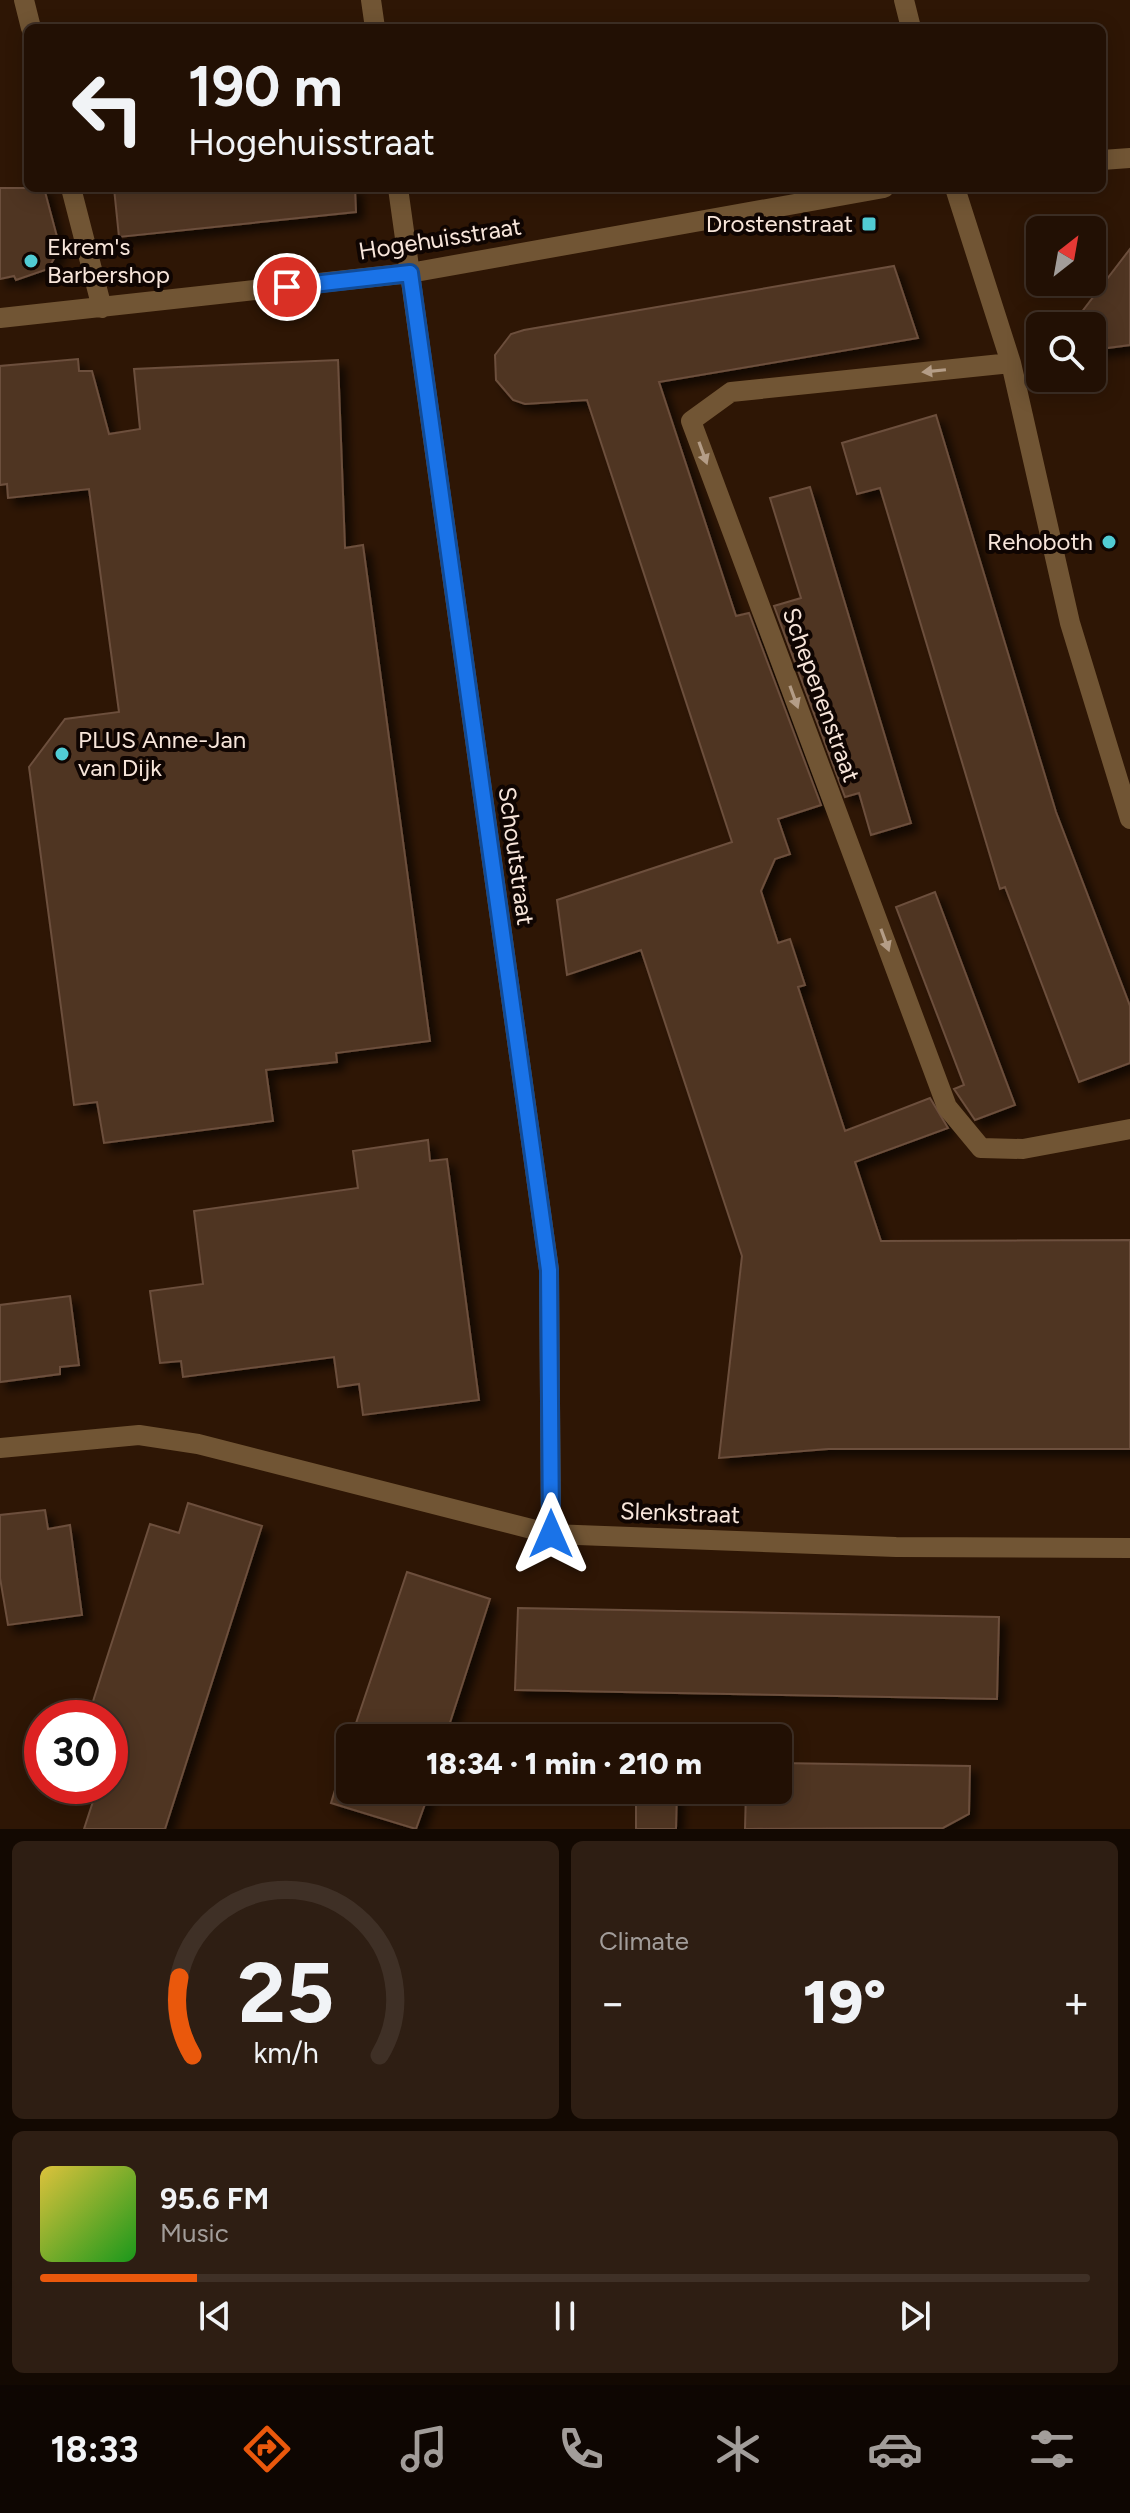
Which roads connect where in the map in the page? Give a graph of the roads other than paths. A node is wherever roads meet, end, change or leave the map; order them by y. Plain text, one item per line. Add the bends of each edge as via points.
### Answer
1 (24, 0) edge
2 (371, 0) edge
3 (904, 0) edge
4 (30, 24) edge
5 (374, 24) edge
6 (910, 24) edge
7 (1130, 158) edge
8 (1106, 160) edge
9 (72, 192) edge
10 (399, 192) edge
11 (862, 192) edge
12 (956, 192) edge
13 (410, 273) junction
14 (102, 308) junction
15 (0, 318) edge
16 (1011, 363) junction
17 (1130, 819) edge
18 (1130, 1129) edge
19 (0, 1448) edge
20 (551, 1534) junction
21 (1130, 1548) edge

1 - 4 street
2 - 5 street
3 - 6 street
7 - 8 street
9 - 14 street
10 - 13 street, Schoutstraat
11 - 13 street, Hogehuisstraat
12 - 16 street
13 - 14 street, Hogehuisstraat
13 - 20 street, Schoutstraat via 549,1270
14 - 15 street, Hogehuisstraat
16 - 17 street via 1070,623
16 -> 18 street, Schepenenstraat via 731,392 691,421 947,1107 981,1148 1023,1149
19 - 20 street, Slenkstraat via 139,1435 198,1444
20 - 21 street, Slenkstraat via 896,1547

